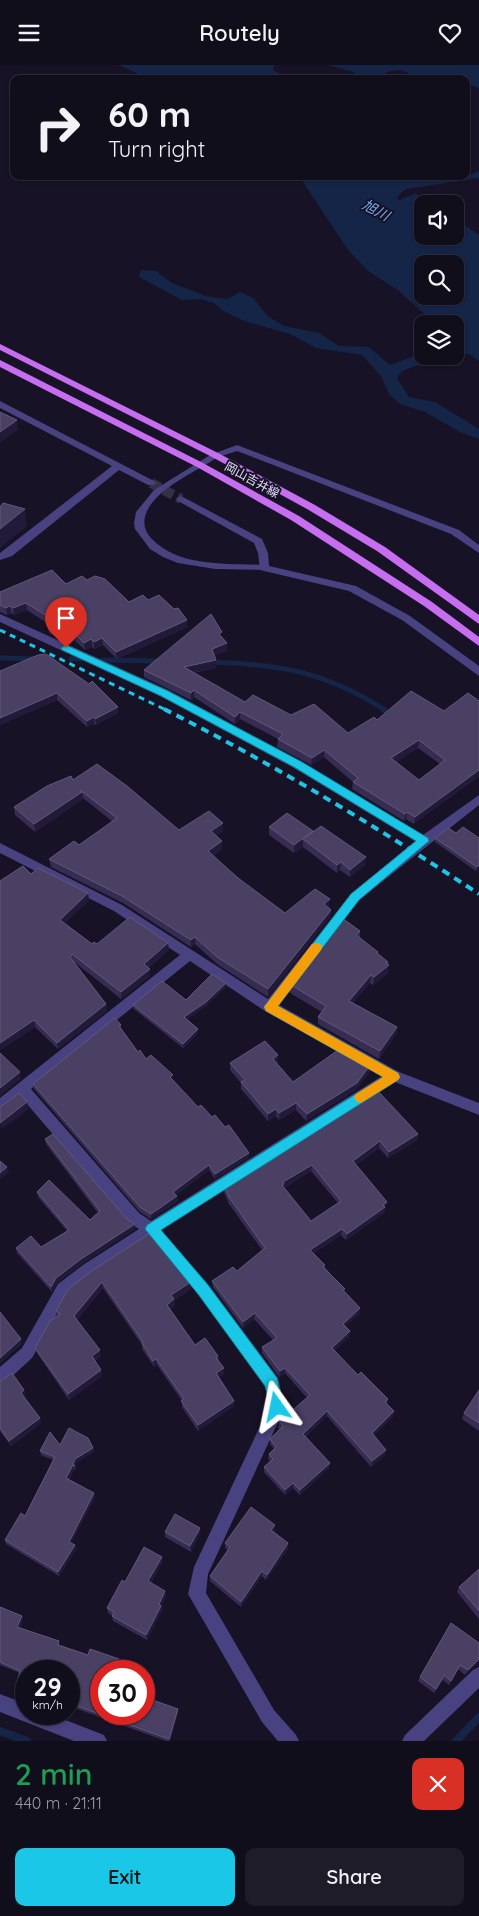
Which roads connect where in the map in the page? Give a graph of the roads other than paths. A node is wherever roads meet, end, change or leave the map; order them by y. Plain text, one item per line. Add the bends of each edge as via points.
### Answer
1 (0, 347) edge
2 (0, 363) edge
3 (0, 404) edge
4 (215, 455) junction
5 (200, 465) junction
6 (118, 466) junction
7 (151, 483) tunnel mouth
8 (181, 499) tunnel mouth
9 (479, 550) edge
10 (0, 557) edge
11 (264, 568) junction
12 (0, 618) edge
13 (479, 620) edge
14 (479, 642) edge
15 (479, 672) edge
16 (479, 799) edge
17 (424, 841) junction
18 (0, 848) edge
19 (189, 955) junction
20 (270, 1007) junction
21 (394, 1077) junction
22 (22, 1088) junction
23 (0, 1106) edge
24 (479, 1109) edge
25 (152, 1229) junction
26 (0, 1377) edge
27 (479, 1677) edge
28 (0, 1703) edge
29 (15, 1709) edge
30 (57, 1725) edge
31 (98, 1741) edge
32 (290, 1741) edge
33 (411, 1741) edge

1 - 4 main road, 岡山吉井線
2 - 5 main road, 岡山吉井線
3 - 6 street
4 - 5 street
4 - 9 street via 237,448 455,533
4 - 13 main road, 岡山吉井線 via 381,549
5 - 11 street via 149,500 139,517 139,529 160,551 181,560 216,566
5 - 14 main road, 岡山吉井線 via 295,518 428,604
6 - 7 street
6 - 10 street via 8,554
8 - 11 street via 258,541
11 - 15 street via 352,588 406,618
12 - 17 street via 172,698 298,765
16 - 17 street
17 - 20 street via 355,897
18 - 19 street via 118,909
19 - 20 street
19 - 22 street
20 - 21 street
21 - 24 street
21 - 25 street
22 - 23 street
22 - 25 street via 134,1218
25 - 26 street via 63,1289 27,1353
25 - 32 street via 203,1289 272,1383 277,1407 200,1573 197,1593 268,1716
27 - 33 street
28 - 29 street
30 - 31 street

